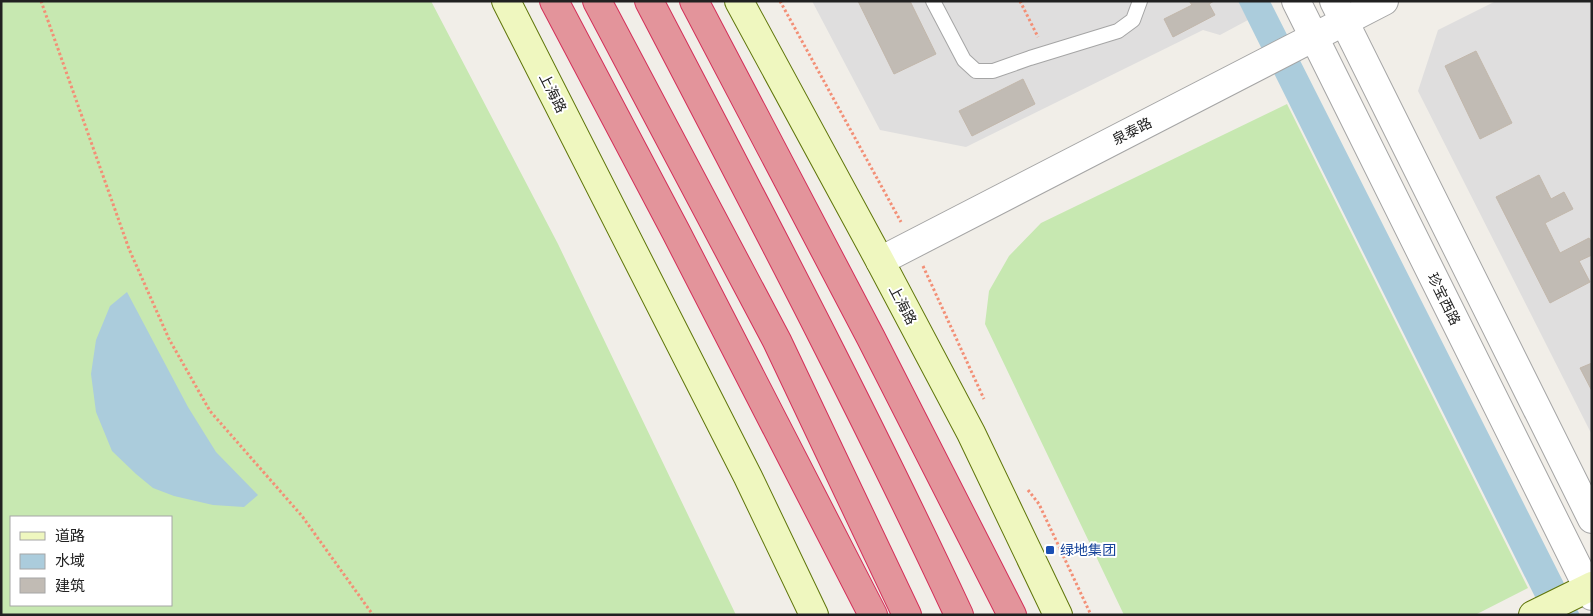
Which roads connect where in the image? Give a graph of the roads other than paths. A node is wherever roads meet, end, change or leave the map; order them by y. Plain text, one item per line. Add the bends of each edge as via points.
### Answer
1 (506, 1) edge
2 (554, 1) edge
3 (597, 1) edge
4 (650, 1) edge
5 (694, 1) edge
6 (738, 1) edge
7 (933, 1) edge
8 (1140, 1) edge
9 (1296, 1) edge
10 (1384, 1) edge
11 (1339, 12) edge
12 (1314, 38) junction
13 (880, 261) junction
14 (970, 433) junction
15 (748, 477) junction
16 (1592, 519) edge
17 (1590, 590) edge
18 (814, 615) edge
19 (823, 615) edge
20 (873, 615) edge
21 (907, 615) edge
22 (959, 615) edge
23 (1012, 615) edge
24 (1051, 615) edge
25 (1058, 615) edge
26 (1533, 615) edge

1 - 15 main road, 上海路
2 - 20 highway
3 - 21 highway via 777,341
4 - 22 highway via 792,275
5 - 23 highway
6 - 13 main road, 上海路
7 - 8 lane via 964,60 976,71 993,71 1118,31 1133,20
9 - 12 street, 珍宝西路
10 - 11 street, 泉泰路
11 - 12 street, 泉泰路
11 - 16 street
12 - 13 street, 泉泰路
12 - 17 street, 珍宝西路
13 - 14 main road, 上海路
14 - 24 main road
14 - 25 main road, 上海路
15 - 18 main road, 上海路
15 - 19 main road
17 - 26 main road

